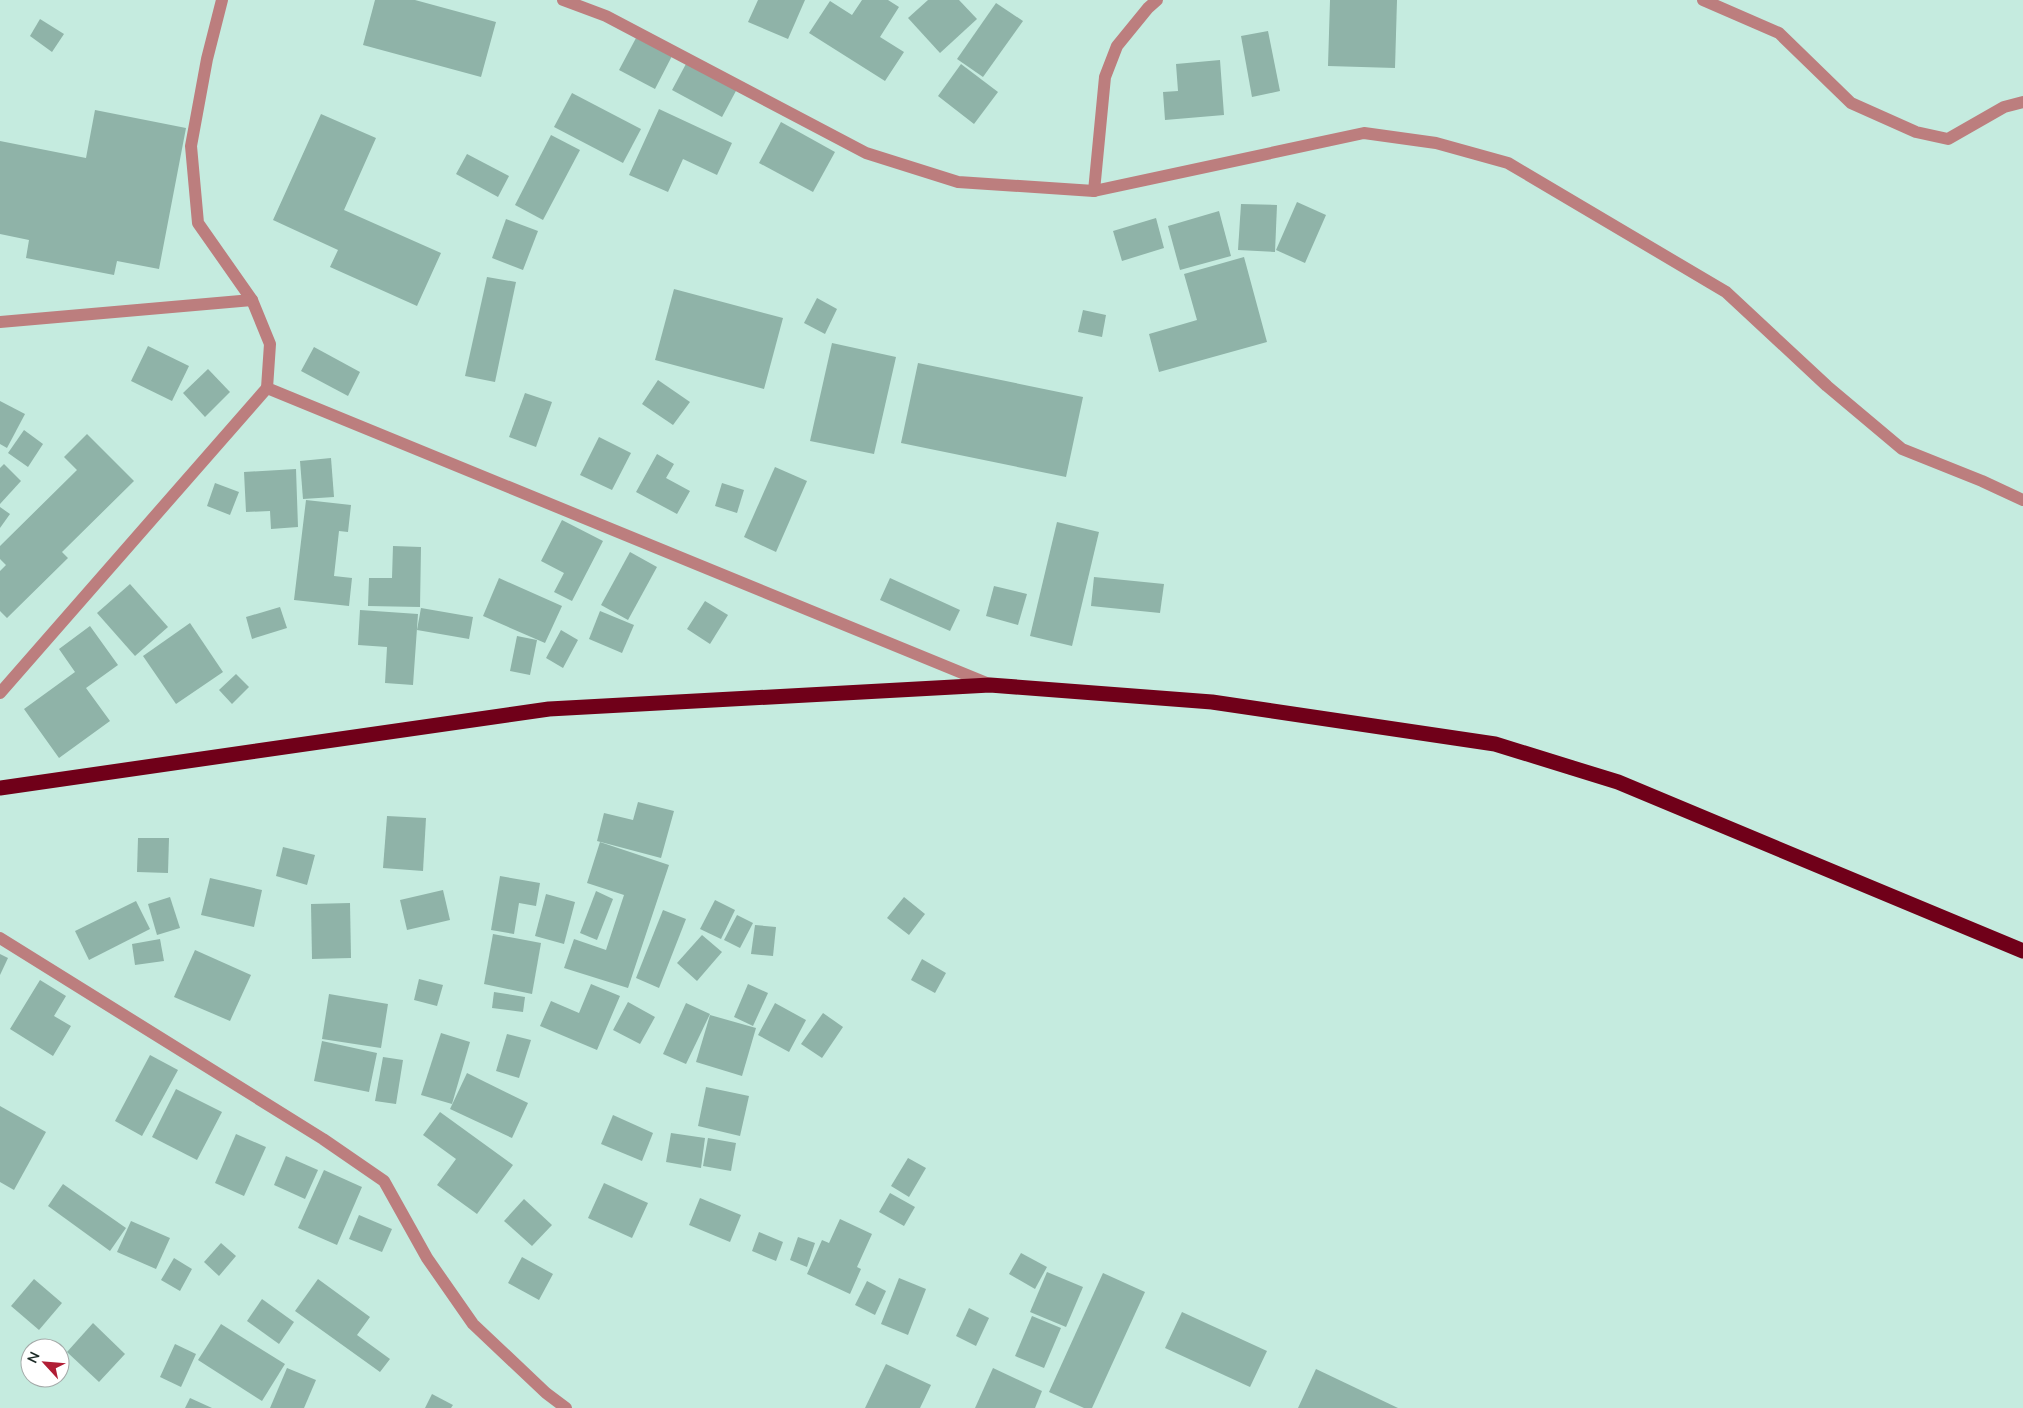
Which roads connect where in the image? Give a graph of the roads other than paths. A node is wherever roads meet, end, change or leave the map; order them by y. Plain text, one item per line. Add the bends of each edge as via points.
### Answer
1 (222, 0) edge
2 (564, 0) edge
3 (1157, 0) edge
4 (1704, 0) edge
5 (2023, 102) edge
6 (1094, 191) junction
7 (252, 300) junction
8 (0, 322) edge
9 (267, 388) junction
10 (2023, 500) edge
11 (990, 685) junction
12 (0, 693) edge
13 (0, 788) edge
14 (0, 938) edge
15 (2023, 952) edge
16 (566, 1408) edge

1 - 7 street via 191,146 198,223
2 - 6 street via 606,16 866,153 958,182
3 - 6 street via 1117,46 1105,77
4 - 5 street via 1779,33 1851,103 1916,132 1948,139 2004,107
6 - 10 street via 1364,133 1436,143 1508,163 1726,292 1827,386 1902,449 1982,480
7 - 8 street
7 - 9 street via 270,344
9 - 11 street
9 - 12 street
11 - 13 highway via 549,709
11 - 15 highway via 1212,702 1495,744 1618,782
14 - 16 street via 323,1139 384,1181 427,1258 473,1324 546,1394

